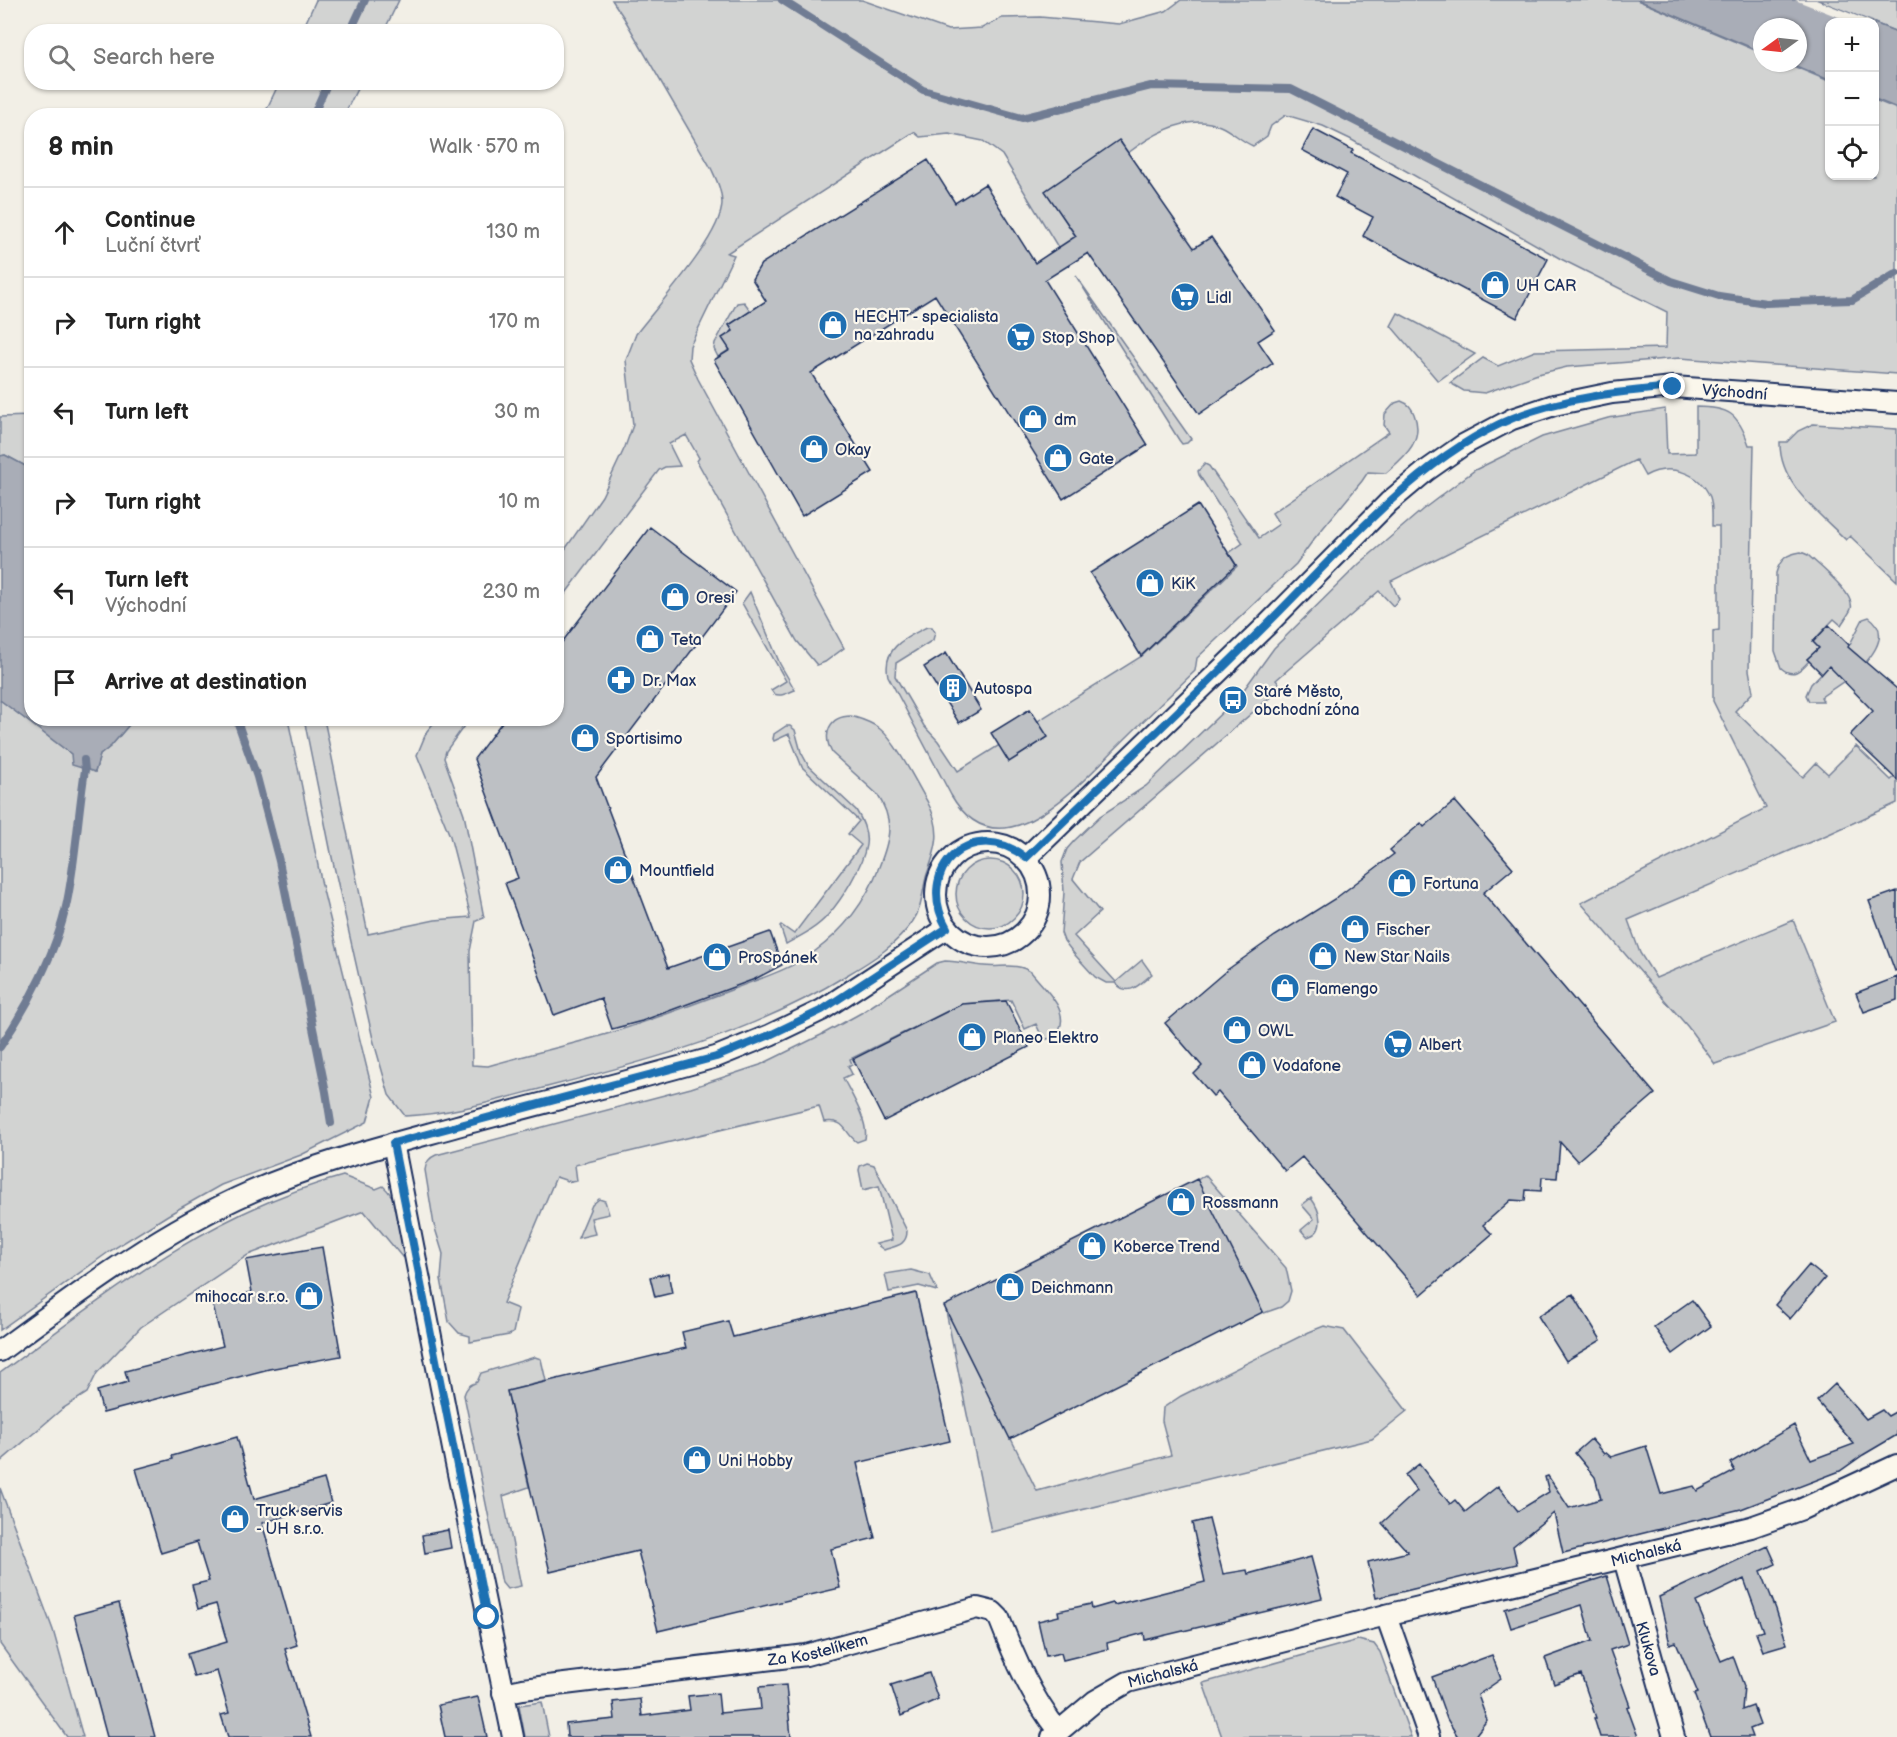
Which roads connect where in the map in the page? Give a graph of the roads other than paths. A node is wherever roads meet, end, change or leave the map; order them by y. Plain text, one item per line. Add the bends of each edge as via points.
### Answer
1 (1897, 404) edge
2 (1026, 858) junction
3 (947, 928) junction
4 (393, 1143) junction
5 (0, 1351) edge
6 (1897, 1465) edge
7 (1624, 1559) junction
8 (1386, 1615) junction
9 (503, 1693) junction
10 (1055, 1734) edge
11 (513, 1737) edge
12 (1429, 1737) edge
13 (1674, 1737) edge

1 - 2 street, Východní via 1673,387 1600,395 1512,419 1463,445 1389,502
2 - 3 street via 1007,845 985,842 963,848 951,858 942,870 936,900
2 - 3 street via 1036,872 1040,905 1024,934 990,948 966,943
3 - 4 street via 822,1010 716,1057
4 - 5 street via 323,1163 204,1215 91,1284
4 - 9 street
6 - 7 street, Michalská via 1802,1509 1751,1527
7 - 8 street, Michalská
7 - 13 street, Klukova
8 - 10 street, Michalská via 1128,1682 1095,1701
8 - 12 street
9 - 10 street, Za Kostelíkem via 806,1655 977,1608 999,1618 1025,1682
9 - 11 street

